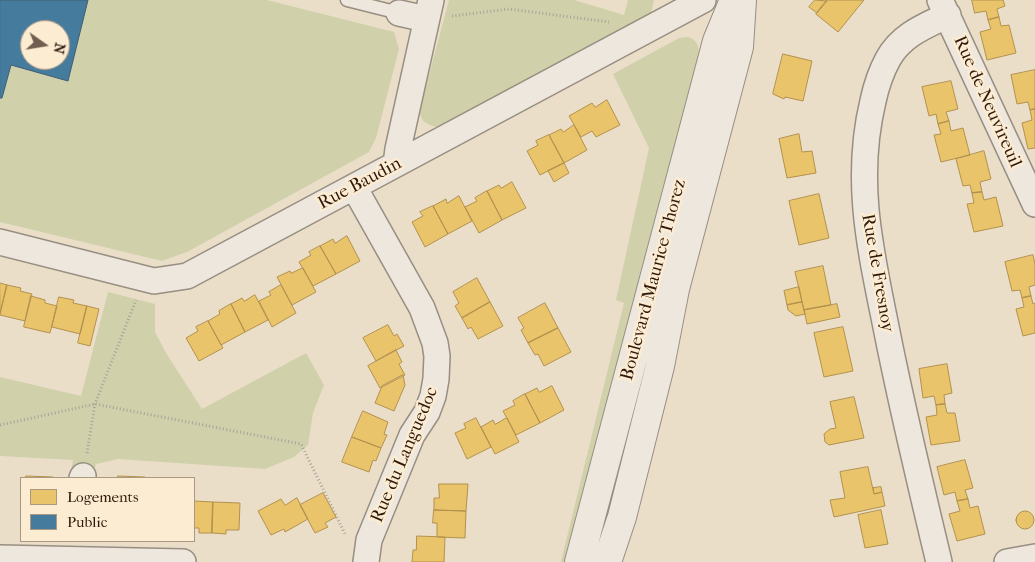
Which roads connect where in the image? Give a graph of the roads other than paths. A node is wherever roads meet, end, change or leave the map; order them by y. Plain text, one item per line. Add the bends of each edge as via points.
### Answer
1 (347, 0) edge
2 (703, 0) edge
3 (734, 0) edge
4 (742, 0) edge
5 (944, 7) edge
6 (429, 10) edge
7 (663, 10) edge
8 (399, 13) joint
9 (396, 164) junction
10 (354, 187) junction
11 (1035, 204) edge
12 (0, 242) edge
13 (79, 550) edge
14 (1035, 557) edge
15 (0, 558) edge
16 (183, 562) edge
17 (366, 562) edge
18 (579, 562) edge
19 (607, 562) edge
20 (939, 562) edge
21 (1007, 562) edge

1 - 8 lane
2 - 7 street, Rue Baudin
3 - 18 street, Boulevard Maurice Thorez via 717,41
4 - 19 street, Boulevard Maurice Thorez via 739,47 676,289 624,508
5 - 11 street, Rue de Neuvireuil
5 - 20 street, Rue de Fresnoy via 899,43 888,59 877,86 864,146 867,225 902,408
6 - 8 street
6 - 9 street
7 - 9 street, Rue Baudin
9 - 10 street, Rue Baudin
10 - 12 street, Rue Baudin via 187,276 154,281
10 - 17 street, Rue du Languedoc via 422,308 437,356 433,396 412,435 369,540
13 - 15 street
13 - 16 street
14 - 21 street

